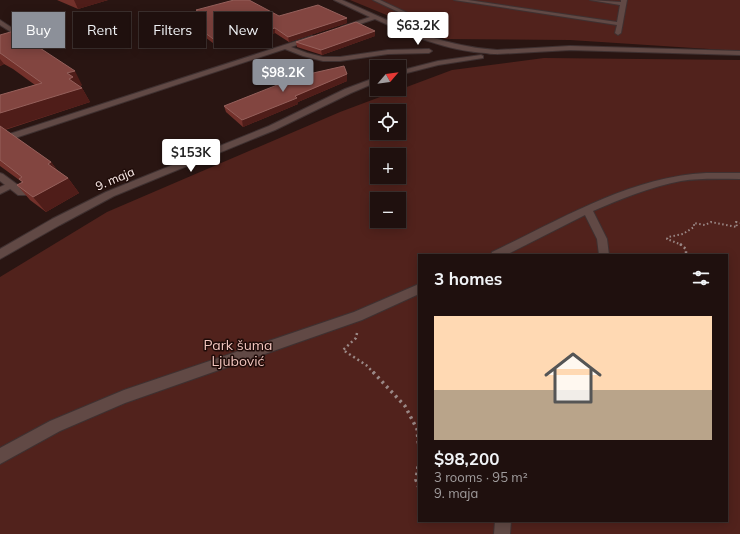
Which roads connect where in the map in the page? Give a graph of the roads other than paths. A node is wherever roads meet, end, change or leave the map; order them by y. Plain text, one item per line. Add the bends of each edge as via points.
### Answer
1 (337, 0) edge
2 (376, 0) edge
3 (457, 0) edge
4 (592, 0) edge
5 (623, 2) edge
6 (376, 17) junction
7 (0, 22) edge
8 (620, 24) junction
9 (333, 31) edge
10 (443, 31) dead end
11 (618, 33) dead end
12 (319, 35) edge
13 (0, 43) edge
14 (446, 46) junction
15 (285, 47) junction
16 (429, 51) dead end
17 (498, 52) junction
18 (740, 53) edge
19 (453, 60) junction
20 (406, 71) edge
21 (370, 83) edge
22 (0, 140) edge
23 (0, 176) edge
24 (740, 176) edge
25 (11, 185) junction
26 (0, 191) edge
27 (22, 193) edge
28 (588, 211) junction
29 (498, 254) edge
30 (604, 254) edge
31 (0, 255) edge
32 (418, 289) edge
33 (0, 456) edge
34 (503, 522) edge
35 (502, 534) edge

1 - 6 street
2 - 10 lane
3 - 8 lane
4 - 5 lane
5 - 8 lane
6 - 9 street
6 - 14 street
7 - 13 street via 18,34 15,38
8 - 11 lane
12 - 15 street
14 - 17 street via 470,51
14 - 19 street via 453,54
15 - 16 street via 323,59 388,52
15 - 22 street
17 - 18 lane via 570,48
17 - 19 street via 482,57
19 - 20 street
21 - 31 street, 9. maja via 272,128 110,194
23 - 25 street
24 - 28 lane via 695,177 654,184
25 - 26 lane
25 - 27 street
28 - 29 lane
28 - 30 lane via 602,239
32 - 33 lane via 358,316 124,397 55,426
34 - 35 lane

